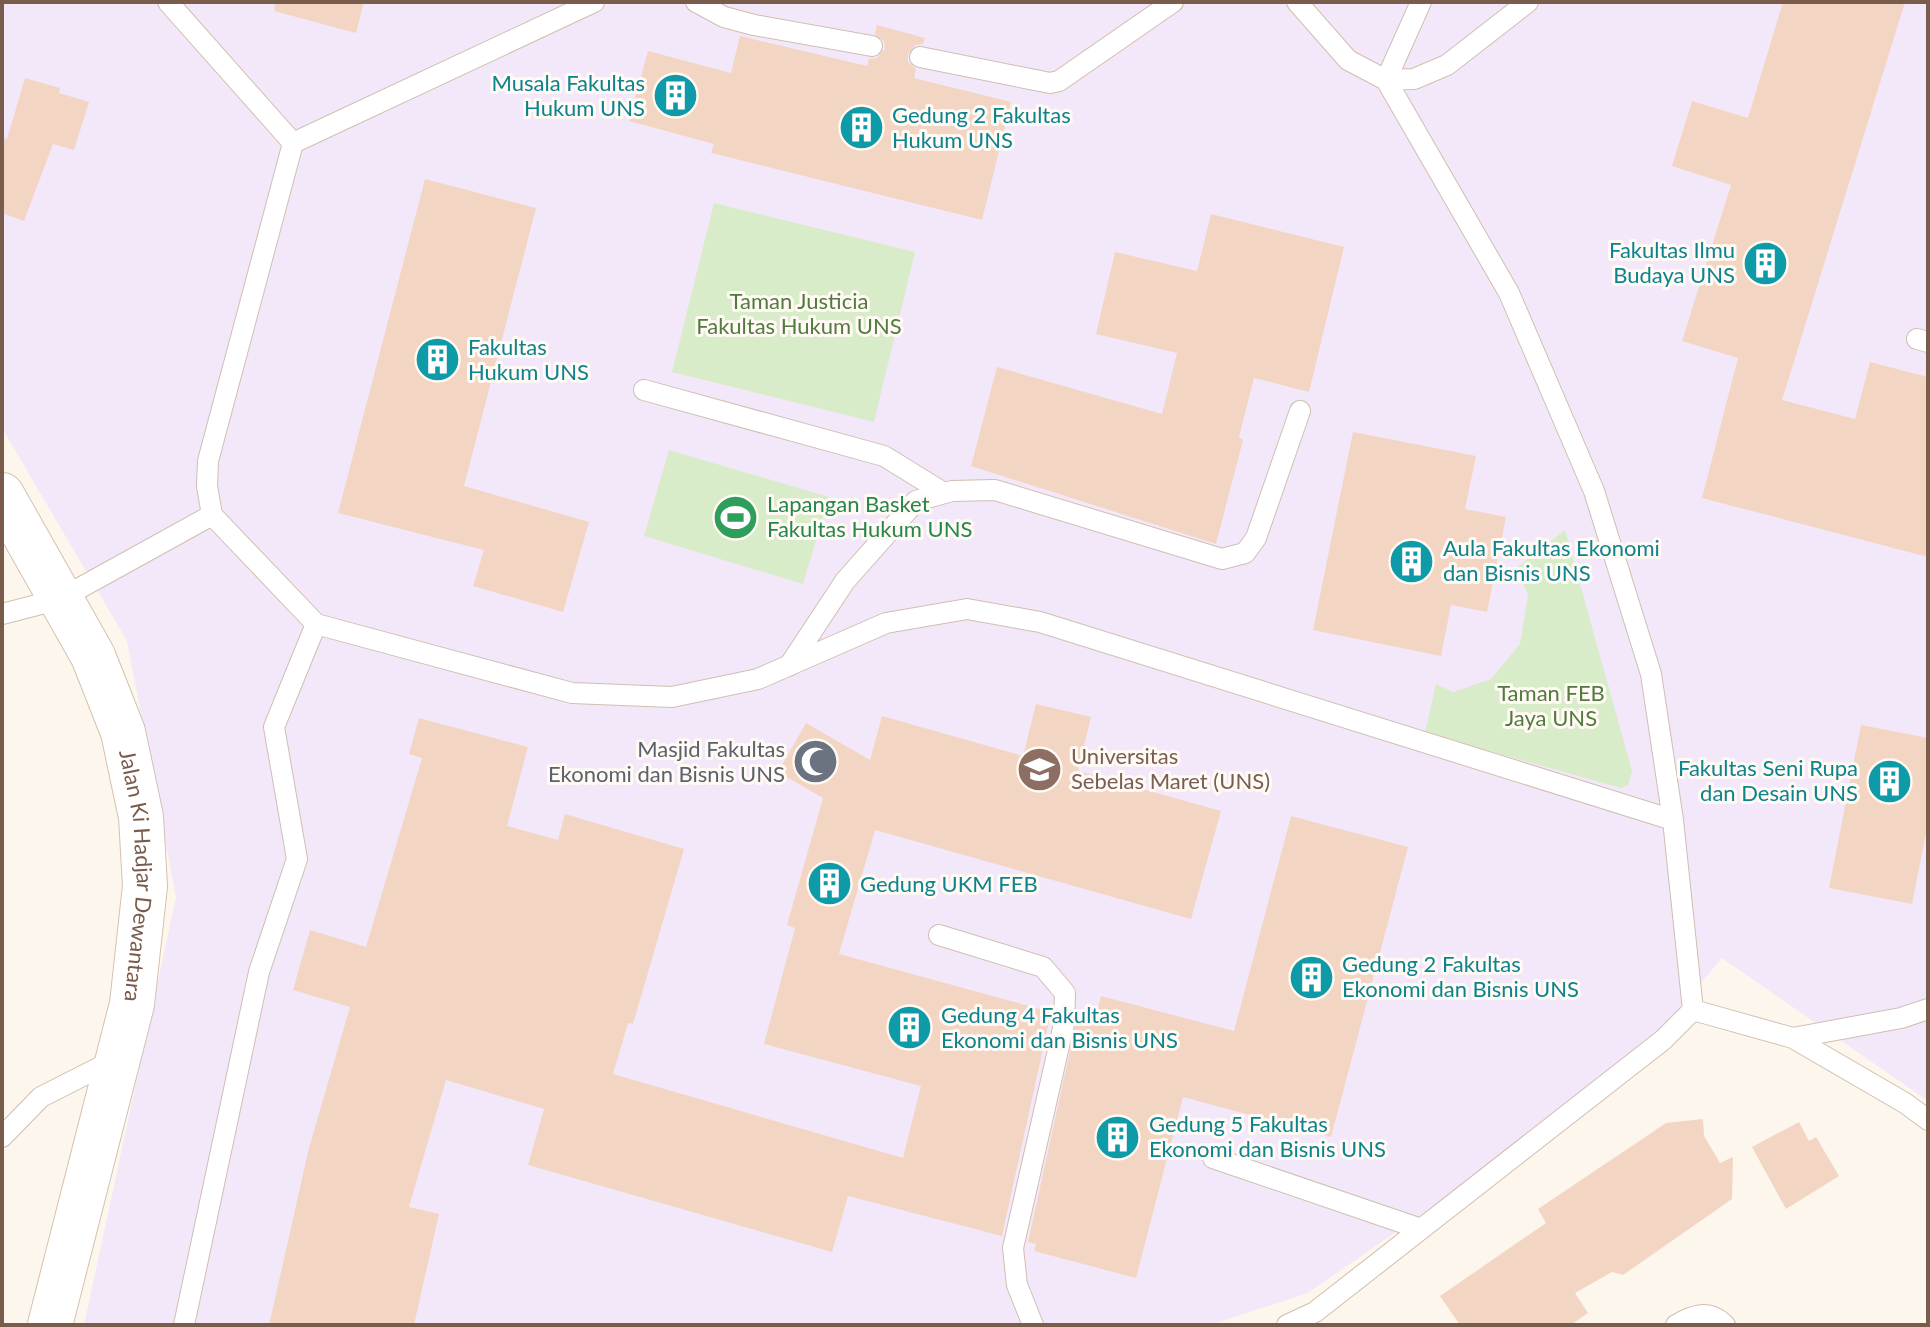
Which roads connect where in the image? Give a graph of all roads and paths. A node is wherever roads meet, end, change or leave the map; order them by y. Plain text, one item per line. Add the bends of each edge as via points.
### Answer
1 (168, 2) edge
2 (594, 2) edge
3 (696, 2) edge
4 (1173, 2) edge
5 (1297, 2) edge
6 (1421, 2) edge
7 (1528, 2) edge
8 (872, 46) dead end
9 (920, 57) dead end
10 (1386, 80) junction
11 (293, 143) junction
12 (644, 390) dead end
13 (1300, 411) dead end
14 (944, 493) junction
15 (2, 495) edge
16 (212, 515) junction
17 (60, 599) junction
18 (2, 614) edge
19 (316, 624) junction
20 (789, 666) junction
21 (1673, 820) junction
22 (939, 935) dead end
23 (1928, 1009) edge
24 (1693, 1010) junction
25 (1793, 1038) junction
26 (119, 1058) junction
27 (1928, 1120) edge
28 (2, 1137) edge
29 (1213, 1158) dead end
30 (1421, 1229) junction
31 (50, 1325) edge
32 (184, 1325) edge
33 (1033, 1325) edge
34 (1287, 1325) edge
35 (1676, 1325) edge
36 (1725, 1325) edge

1 - 11 lane
2 - 11 lane
3 - 8 lane via 754,25
4 - 9 lane via 1050,83
5 - 10 lane via 1348,60
6 - 10 lane
7 - 10 lane via 1447,65 1414,79
10 - 21 lane via 1509,293 1594,491 1651,674
11 - 16 lane via 208,461
12 - 14 lane via 884,456
13 - 14 lane via 1256,538 1245,553 1222,559 995,490
14 - 20 lane via 916,501 845,581
15 - 17 main road, Jalan Ki Hadjar Dewantara
16 - 17 lane
16 - 19 lane
17 - 18 lane
17 - 26 main road, Jalan Ki Hadjar Dewantara via 93,656 123,732 141,817 145,886 132,1004
19 - 20 lane via 572,693 672,697 758,679
19 - 32 lane via 274,727 297,859 259,972
20 - 21 lane via 886,623 967,609 1040,622
21 - 24 lane
22 - 33 lane via 1043,967 1065,993 1064,1024 1013,1248 1017,1285
23 - 25 lane
24 - 25 lane
24 - 30 lane via 1663,1040
25 - 27 lane
26 - 28 lane via 41,1097
26 - 31 main road, Jalan Ki Hadjar Dewantara
29 - 30 lane
30 - 34 lane via 1315,1312
35 - 36 lane via 1694,1315 1708,1315

